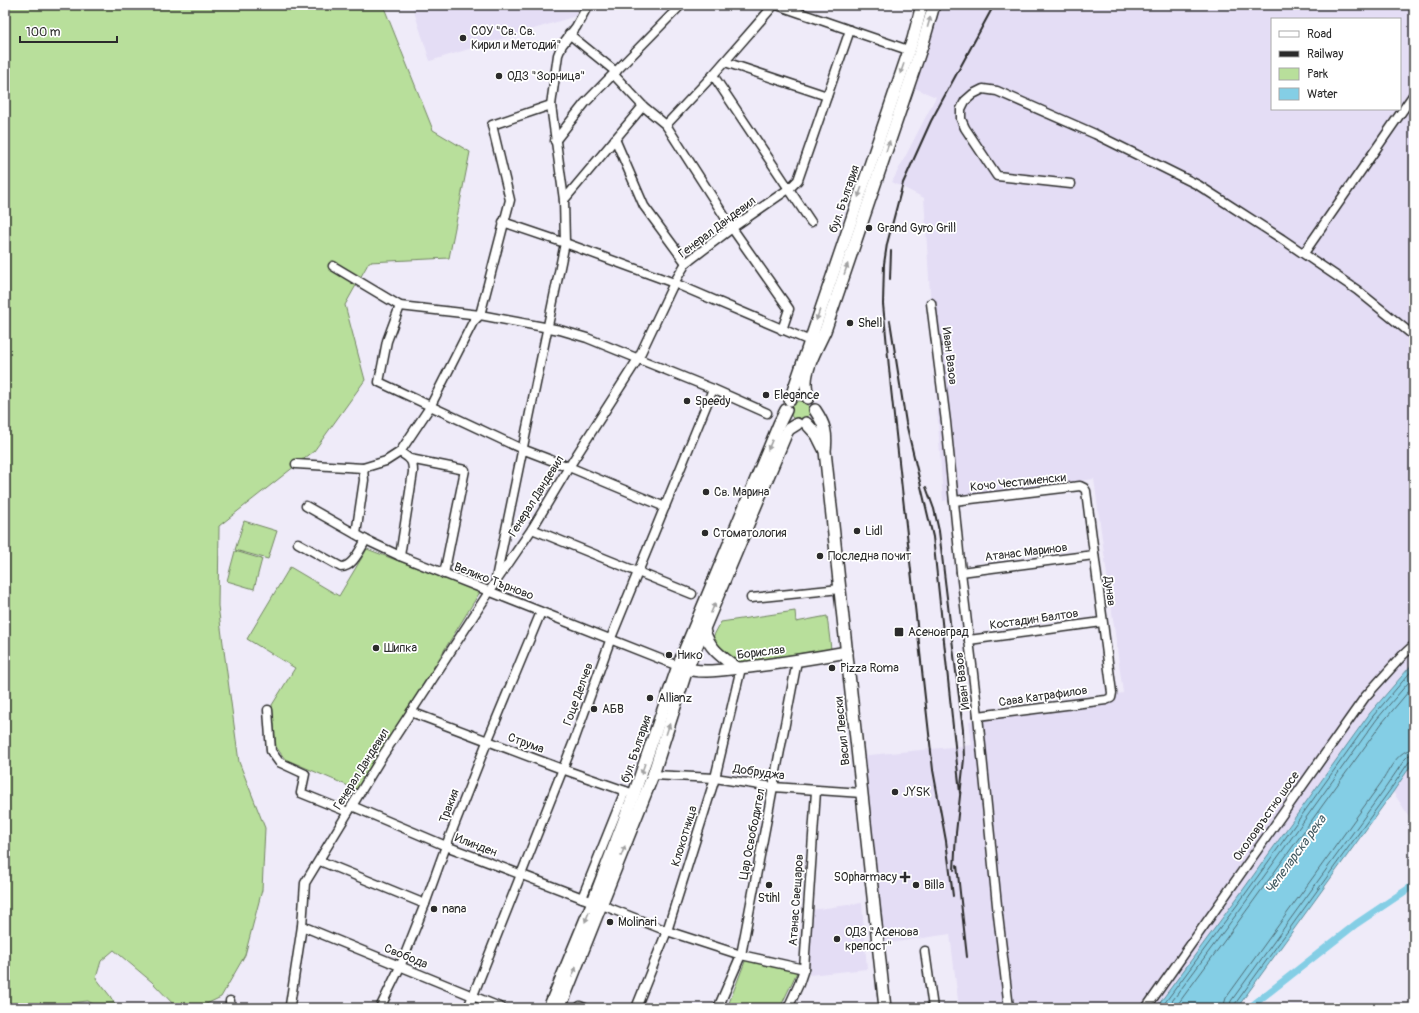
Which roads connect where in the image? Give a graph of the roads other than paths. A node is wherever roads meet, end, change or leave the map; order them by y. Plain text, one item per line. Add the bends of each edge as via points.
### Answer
1 (588, 5) edge
2 (681, 5) edge
3 (776, 5) edge
4 (922, 5) edge
5 (934, 5) edge
6 (850, 30) junction
7 (570, 34) junction
8 (908, 50) junction
9 (725, 62) junction
10 (615, 74) junction
11 (713, 75) junction
12 (1414, 94) edge
13 (828, 96) junction
14 (551, 105) junction
15 (643, 106) junction
16 (666, 125) junction
17 (615, 139) junction
18 (555, 141) junction
19 (1070, 184) dead end
20 (790, 188) junction
21 (564, 200) junction
22 (503, 222) junction
23 (811, 222) dead end
24 (732, 228) junction
25 (565, 243) junction
26 (1304, 253) junction
27 (686, 262) junction
28 (333, 266) dead end
29 (674, 284) junction
30 (931, 303) dead end
31 (400, 306) junction
32 (480, 315) junction
33 (547, 328) junction
34 (782, 330) junction
35 (1414, 336) edge
36 (810, 341) junction
37 (638, 359) junction
38 (713, 389) junction
39 (808, 398) junction
40 (788, 405) junction
41 (430, 407) junction
42 (815, 410) junction
43 (766, 413) dead end
44 (801, 423) junction
45 (522, 449) junction
46 (400, 452) junction
47 (825, 452) junction
48 (410, 459) junction
49 (296, 464) dead end
50 (569, 466) junction
51 (363, 468) junction
52 (1084, 488) joint
53 (954, 501) junction
54 (306, 506) dead end
55 (665, 508) junction
56 (532, 529) junction
57 (356, 534) junction
58 (366, 540) junction
59 (298, 543) dead end
60 (503, 543) junction
61 (516, 551) junction
62 (1094, 555) junction
63 (400, 556) junction
64 (961, 572) junction
65 (639, 573) junction
66 (444, 574) junction
67 (495, 583) junction
68 (840, 589) junction
69 (489, 591) junction
70 (692, 594) dead end
71 (751, 598) dead end
72 (541, 612) junction
73 (1102, 622) junction
74 (704, 630) junction
75 (611, 638) junction
76 (969, 640) junction
77 (1414, 645) edge
78 (847, 652) junction
79 (797, 661) junction
80 (683, 668) junction
81 (739, 668) junction
82 (1111, 698) joint
83 (268, 710) dead end
84 (410, 712) junction
85 (978, 716) junction
86 (487, 742) junction
87 (562, 769) junction
88 (653, 775) junction
89 (715, 778) junction
90 (773, 788) junction
91 (816, 791) junction
92 (630, 793) junction
93 (862, 793) junction
94 (350, 809) junction
95 (446, 846) junction
96 (320, 861) junction
97 (521, 875) junction
98 (582, 898) junction
99 (597, 903) junction
100 (425, 904) junction
101 (302, 926) junction
102 (667, 931) junction
103 (925, 951) dead end
104 (741, 955) junction
105 (400, 967) junction
106 (804, 969) junction
107 (473, 996) junction
108 (290, 1008) edge
109 (380, 1008) edge
110 (468, 1008) edge
111 (502, 1008) edge
112 (549, 1008) edge
113 (560, 1008) edge
114 (636, 1008) edge
115 (718, 1008) edge
116 (788, 1008) edge
117 (885, 1008) edge
118 (933, 1008) edge
119 (1009, 1008) edge
120 (1146, 1008) edge

1 - 7 street
2 - 10 street
3 - 6 street
3 - 9 street
4 - 8 main road, бул. България
39 -> 5 main road, бул. България via 808,371 825,331
6 - 8 street
6 - 13 street, Генерал Дандевил
7 - 10 street
7 - 14 street via 558,55
8 -> 36 main road, бул. България
9 - 11 street
9 - 13 street
10 - 15 street
10 - 18 street via 585,103
11 - 16 street
11 - 20 street
12 - 26 street
13 - 20 street, Генерал Дандевил via 798,180
14 - 18 street
14 - 22 street via 492,125 510,200
15 - 16 street
15 - 17 street
16 - 24 street
17 - 21 street
17 - 27 street via 644,206
18 - 21 street
19 - 26 street via 997,176 961,119 961,109 965,101 983,89 997,92 1095,134 1198,185
20 - 23 street
20 - 24 street, Генерал Дандевил
21 - 25 street
22 - 25 street
22 - 32 street
24 - 27 street, Генерал Дандевил
24 - 34 street via 789,309
25 - 29 street
25 - 33 street
26 - 35 street via 1365,296
27 - 29 street, Генерал Дандевил
28 - 31 street
29 - 34 street
29 - 37 street, Генерал Дандевил
30 - 53 street, Иван Вазов
31 - 32 street
31 - 41 street via 387,341 379,382
32 - 33 street
32 - 41 street via 473,322
33 - 37 street via 587,338
33 - 45 street
34 - 36 street
36 - 40 main road, бул. България
37 - 38 street
37 - 50 street, Генерал Дандевил
38 - 43 street
38 - 55 street, Гоце Делчев
39 - 40 main road via 796,396
39 - 42 main road
40 - 44 main road via 788,418
40 -> 80 main road, бул. България
41 - 45 street
41 - 46 street
42 - 44 main road via 812,418
42 - 47 main road, Васил Левски via 825,429
44 - 47 main road, Васил Левски via 817,434
74 -> 44 main road, бул. България via 786,434 789,429
45 - 50 street
45 - 60 street
46 - 48 street
46 - 51 street via 386,461
47 - 68 main road, Васил Левски
48 - 63 street via 413,463 413,472
48 - 66 street via 465,470
49 - 51 street
50 - 55 street
50 - 56 street, Генерал Дандевил
51 - 57 street via 364,480
52 - 53 street, Кочо Честименски via 1080,486
52 - 62 street, Дунав
53 - 64 street, Иван Вазов
54 - 57 street, Велико Търново
55 - 65 street, Гоце Делчев
56 - 61 street, Генерал Дандевил
56 - 65 street
57 - 58 street, Велико Търново
58 - 59 street via 344,568
58 - 63 street, Велико Търново
60 - 61 street via 505,550
60 - 67 street
61 - 67 street, Генерал Дандевил
62 - 64 street, Атанас Маринов
62 - 73 street, Дунав
63 - 66 street, Велико Търново
64 - 76 street, Иван Вазов
65 - 70 street
65 - 75 street, Гоце Делчев
66 - 69 street, Велико Търново
67 - 69 street, Генерал Дандевил
68 - 71 street
68 - 78 main road, Васил Левски
69 - 72 street, Велико Търново
69 - 84 street, Генерал Дандевил
72 - 75 street, Велико Търново
72 - 86 street, Тракия
73 - 76 street, Костадин Балтов
73 - 82 street, Дунав
74 - 80 main road, бул. България
74 - 81 main road via 707,640 716,652
75 - 80 street, Велико Търново
75 - 87 street, Гоце Делчев
76 - 85 street, Иван Вазов
77 - 120 street, Околовръстно шосе via 1365,697
78 - 79 main road, Борислав
78 - 93 main road, Васил Левски
79 - 81 main road, Борислав
79 - 90 street, Цар Освободител
80 - 81 main road, Борислав via 703,671
88 -> 80 main road, бул. България
80 -> 92 main road, бул. България
81 - 89 street, Клокотница
82 - 85 street, Сава Катрафилов
83 - 94 street, Илинден via 271,751 278,762 305,774 300,793
84 - 86 street, Струма
84 - 94 street, Генерал Дандевил
85 - 119 street, Иван Вазов
86 - 87 street, Струма
86 - 95 street, Тракия
87 - 92 street, Струма
87 - 97 street, Гоце Делчев
88 - 89 street, Добруджа
99 -> 88 main road, бул. България
89 - 90 street, Добруджа
89 - 102 street, Клокотница
90 - 91 street, Добруджа
90 - 104 street, Цар Освободител
91 - 93 street, Добруджа
91 - 106 street, Атанас Свещаров
92 - 98 street
92 - 99 main road, бул. България
93 - 117 main road, Васил Левски
94 - 95 street, Илинден
94 - 96 street, Генерал Дандевил
95 - 97 street, Илинден
95 - 100 street, Тракия
96 - 100 street
96 - 101 street, Генерал Дандевил via 305,883
97 - 98 street, Илинден
97 - 107 street, Гоце Делчев
98 - 99 street, Илинден
99 - 102 street, Илинден
99 -> 112 main road, бул. България
113 -> 99 main road, бул. България
100 - 105 street, Тракия
101 - 105 street, Свобода
101 - 108 street, Генерал Дандевил
102 - 104 street, Илинден
102 - 114 street, Клокотница
103 - 118 street
104 - 106 street, Илинден
104 - 115 street, Цар Освободител
105 - 107 street, Свобода
105 - 109 street, Тракия
106 - 116 street, Атанас Свещаров
107 - 110 street, Гоце Делчев
107 - 111 street, Свобода

